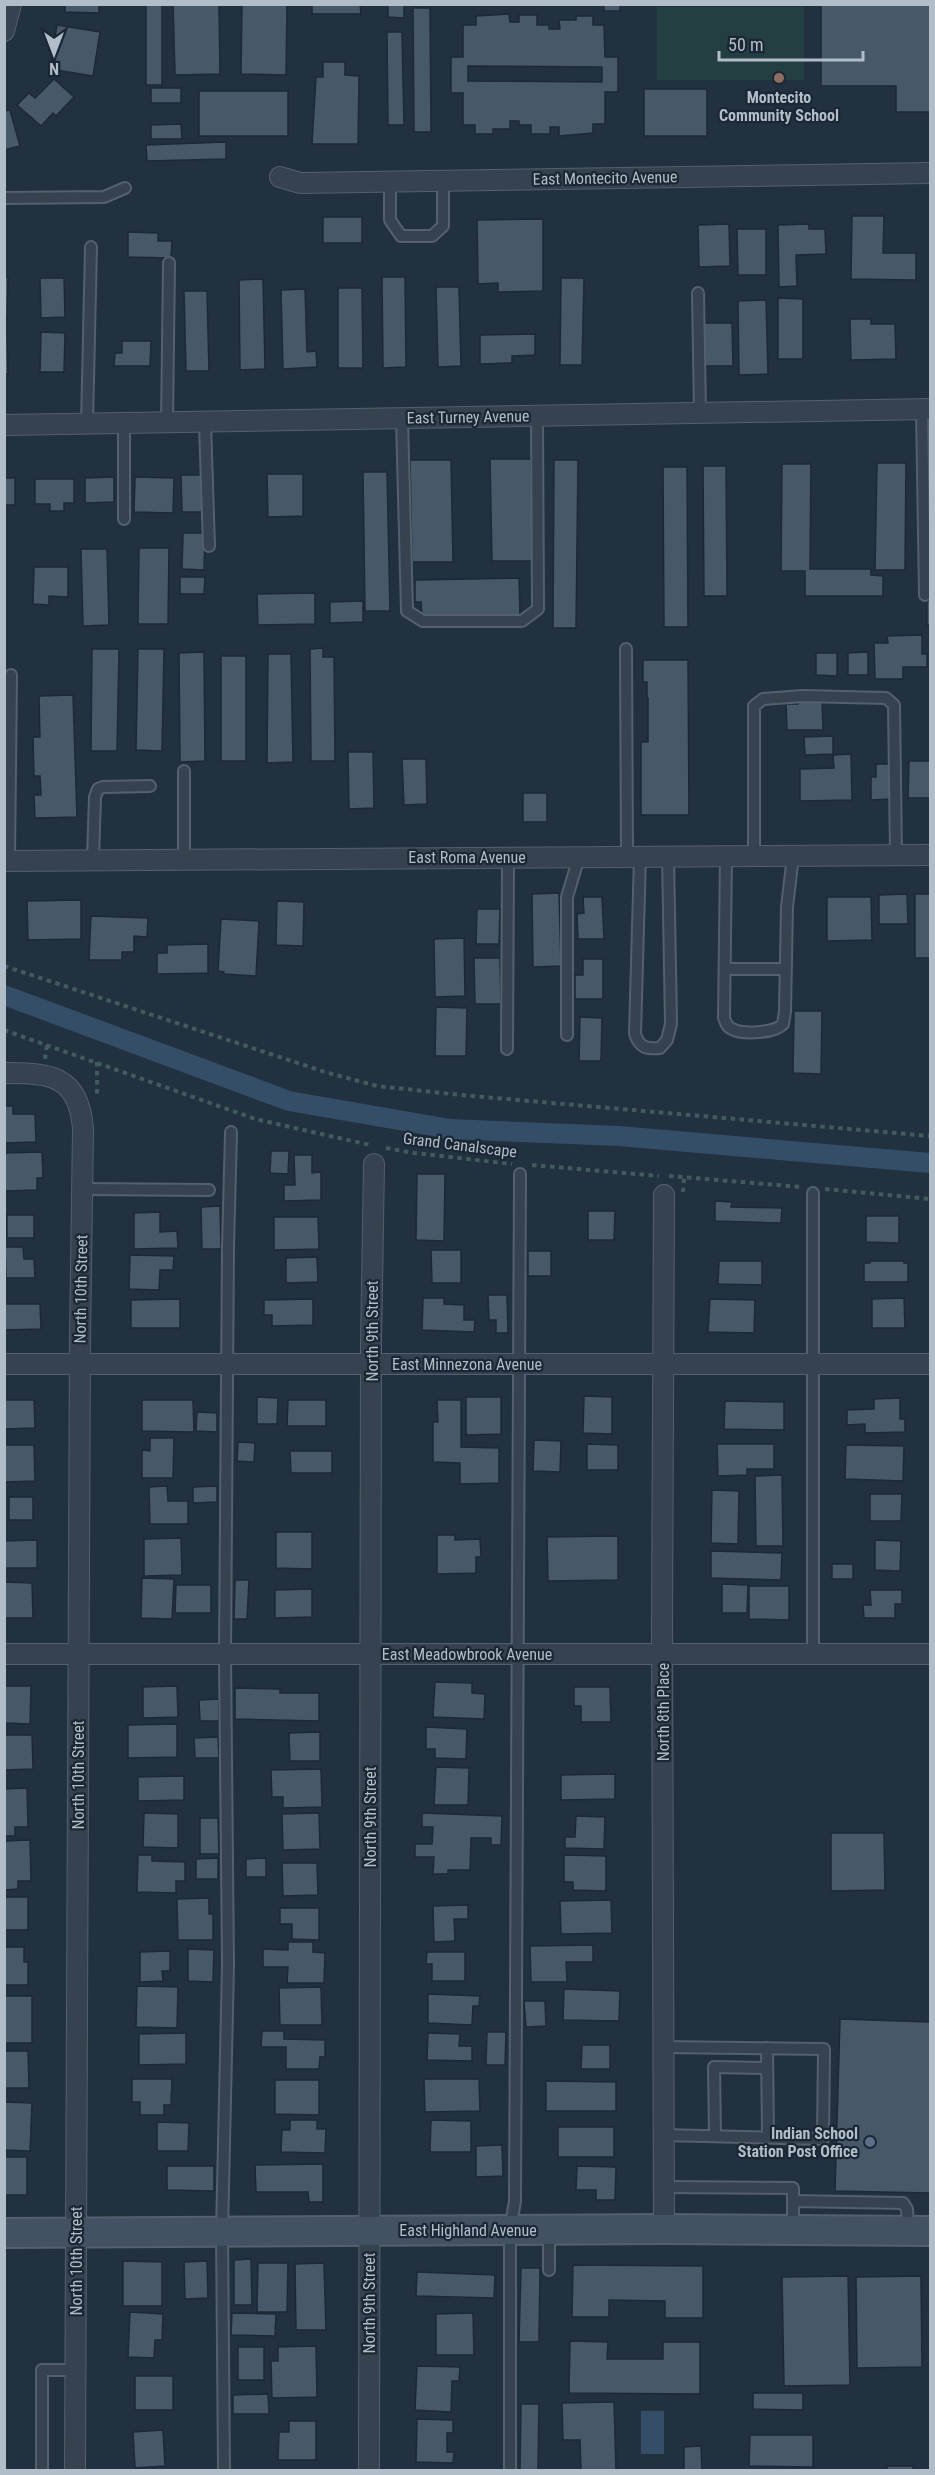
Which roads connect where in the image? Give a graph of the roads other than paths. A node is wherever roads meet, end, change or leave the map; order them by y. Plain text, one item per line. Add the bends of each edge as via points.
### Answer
1 (12, 4) edge
2 (4, 31) edge
3 (930, 173) edge
4 (280, 177) dead end
5 (442, 180) junction
6 (390, 181) junction
7 (125, 188) dead end
8 (4, 198) edge
9 (91, 247) dead end
10 (168, 264) dead end
11 (698, 293) dead end
12 (926, 409) edge
13 (700, 413) junction
14 (537, 416) junction
15 (402, 419) junction
16 (167, 423) junction
17 (205, 423) junction
18 (87, 424) junction
19 (124, 424) junction
20 (4, 425) edge
21 (124, 519) dead end
22 (209, 546) dead end
23 (925, 595) dead end
24 (626, 649) dead end
25 (11, 675) dead end
26 (184, 771) dead end
27 (150, 786) dead end
28 (897, 855) junction
29 (930, 855) edge
30 (633, 856) junction
31 (668, 856) junction
32 (726, 856) junction
33 (754, 856) junction
34 (793, 856) junction
35 (508, 857) junction
36 (579, 857) junction
37 (93, 859) junction
38 (184, 859) junction
39 (7, 861) edge
40 (725, 969) junction
41 (786, 969) junction
42 (567, 1035) dead end
43 (507, 1049) dead end
44 (4, 1073) edge
45 (231, 1132) dead end
46 (378, 1153) road end
47 (522, 1169) road end
48 (83, 1190) junction
49 (209, 1190) dead end
50 (811, 1190) road end
51 (664, 1195) dead end
52 (4, 1364) edge
53 (80, 1364) junction
54 (227, 1364) junction
55 (371, 1364) junction
56 (519, 1364) junction
57 (663, 1365) junction
58 (811, 1365) junction
59 (930, 1365) edge
60 (4, 1654) edge
61 (79, 1654) junction
62 (225, 1654) junction
63 (371, 1654) junction
64 (519, 1654) junction
65 (662, 1654) junction
66 (813, 1654) junction
67 (930, 1654) edge
68 (663, 2047) junction
69 (767, 2048) junction
70 (767, 2068) junction
71 (663, 2135) junction
72 (715, 2136) junction
73 (768, 2138) junction
74 (664, 2187) junction
75 (793, 2201) junction
76 (664, 2229) junction
77 (510, 2230) junction
78 (549, 2230) junction
79 (793, 2230) junction
80 (369, 2231) junction
81 (919, 2231) edge
82 (222, 2232) junction
83 (4, 2233) edge
84 (76, 2233) junction
85 (549, 2270) dead end
86 (75, 2370) junction
87 (42, 2470) edge
88 (75, 2470) edge
89 (224, 2470) edge
90 (369, 2470) edge
91 (510, 2470) edge

1 - 2 street
3 - 5 street, East Montecito Avenue
4 - 6 street, East Montecito Avenue via 300,183
5 - 6 street, East Montecito Avenue
5 - 6 lane via 443,226 432,236 401,236 390,220
7 - 8 lane via 104,196
9 - 18 lane
10 - 16 lane
11 - 13 lane
12 - 13 street, East Turney Avenue
12 - 23 lane
13 - 14 street, East Turney Avenue
14 - 15 street, East Turney Avenue
14 - 15 lane via 538,609 522,621 423,621 407,611
15 - 17 street, East Turney Avenue
16 - 17 street, East Turney Avenue
16 - 19 street, East Turney Avenue
17 - 22 lane
18 - 19 street, East Turney Avenue
18 - 20 street, East Turney Avenue
19 - 21 lane
24 - 30 lane
25 - 39 lane
26 - 38 lane
27 - 37 lane via 98,789 94,797
28 - 29 street, East Roma Avenue
28 - 33 lane via 894,705 886,698 803,696 763,699 754,706
28 - 34 street, East Roma Avenue
30 - 31 street, East Roma Avenue
30 - 31 lane via 634,1034 647,1049 660,1048 667,1040 671,1024
30 - 36 street, East Roma Avenue
31 - 32 street, East Roma Avenue
32 - 33 street, East Roma Avenue
32 - 40 lane
33 - 34 street, East Roma Avenue
34 - 41 lane
35 - 36 street, East Roma Avenue
35 - 38 street, East Roma Avenue
35 - 43 lane
36 - 42 lane via 567,897
37 - 38 street, East Roma Avenue
37 - 39 street, East Roma Avenue
40 - 41 lane
40 - 41 lane via 727,1025 734,1030 772,1032 783,1024
44 - 48 street, North 10th Street via 44,1073 65,1084 77,1100 82,1117
45 - 54 lane
46 - 55 street, North 9th Street
47 - 56 lane
48 - 49 lane
48 - 53 street, North 10th Street
50 - 58 lane
51 - 57 street, North 8th Place
52 - 53 street, East Minnezona Avenue
53 - 54 street, East Minnezona Avenue
53 - 61 street, North 10th Street
54 - 55 street, East Minnezona Avenue
54 - 62 lane
55 - 56 street, East Minnezona Avenue
55 - 63 street, North 9th Street
56 - 57 street, East Minnezona Avenue
56 - 64 lane
57 - 58 street, East Minnezona Avenue
57 - 65 street, North 8th Place
58 - 59 street, East Minnezona Avenue
58 - 66 lane
60 - 61 street, East Meadowbrook Avenue
61 - 62 street, East Meadowbrook Avenue
61 - 84 street, North 10th Street
62 - 63 street, East Meadowbrook Avenue
62 - 82 lane via 228,1965
63 - 64 street, East Meadowbrook Avenue
63 - 80 street, North 9th Street
64 - 65 street, East Meadowbrook Avenue
64 - 77 lane via 515,2201
65 - 66 street, East Meadowbrook Avenue
65 - 68 street, North 8th Place
66 - 67 street, East Meadowbrook Avenue
68 - 69 lane
68 - 71 street, North 8th Place
69 - 70 lane
69 - 73 lane via 824,2049 823,2139
70 - 72 lane via 714,2067
70 - 73 lane
71 - 72 lane
71 - 74 street, North 8th Place
72 - 73 lane
74 - 75 lane via 793,2188
74 - 76 street, North 8th Place
75 - 79 lane
75 - 81 lane via 903,2203
76 - 78 street, East Highland Avenue
76 - 79 street, East Highland Avenue
77 - 78 street, East Highland Avenue
77 - 80 street, East Highland Avenue
77 - 91 lane
78 - 85 lane
79 - 81 street, East Highland Avenue
80 - 82 street, East Highland Avenue
80 - 90 street, North 9th Street
82 - 84 street, East Highland Avenue
82 - 89 lane
83 - 84 street, East Highland Avenue
84 - 86 street, North 10th Street
86 - 87 lane via 42,2370
86 - 88 street, North 10th Street

